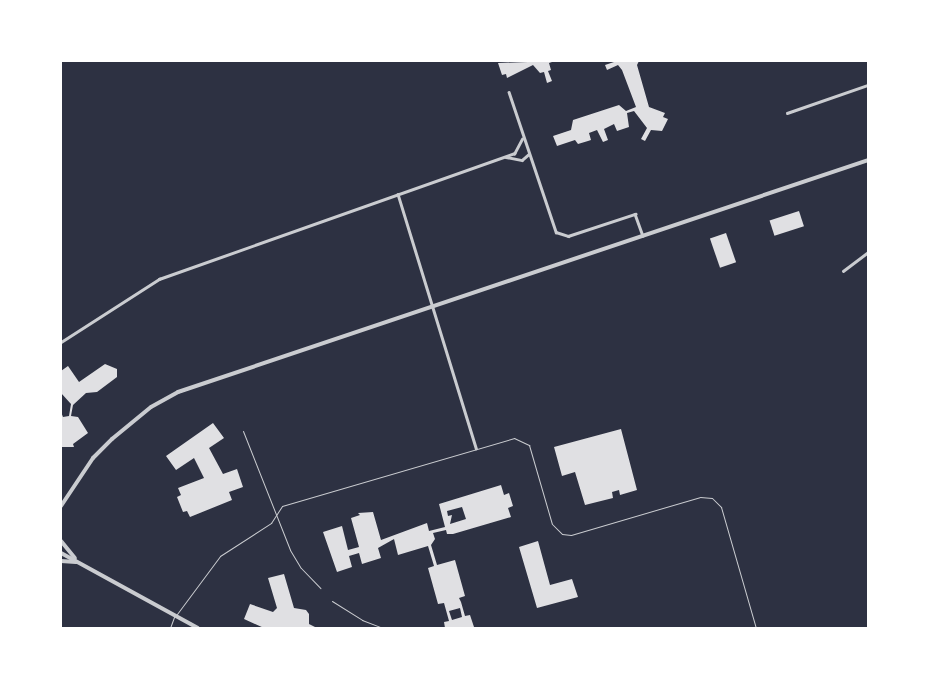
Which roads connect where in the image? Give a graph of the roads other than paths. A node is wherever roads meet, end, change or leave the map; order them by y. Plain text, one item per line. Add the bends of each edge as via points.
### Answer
1 (868, 85) edge
2 (509, 92) dead end
3 (787, 113) dead end
4 (522, 138) junction
5 (518, 146) junction
6 (525, 146) junction
7 (514, 152) junction
8 (529, 153) junction
9 (505, 157) junction
10 (516, 157) junction
11 (526, 159) junction
12 (532, 160) junction
13 (868, 160) edge
14 (398, 194) junction
15 (643, 237) junction
16 (868, 252) edge
17 (843, 271) dead end
18 (433, 307) junction
19 (61, 342) edge
20 (243, 431) dead end
21 (476, 448) junction
22 (61, 506) edge
23 (276, 515) junction
24 (61, 541) edge
25 (61, 553) edge
26 (61, 561) edge
27 (79, 562) junction
28 (320, 588) dead end
29 (332, 601) dead end
30 (175, 616) junction
31 (170, 628) edge
32 (198, 628) edge
33 (383, 628) edge
34 (756, 628) edge

1 - 3 street
2 - 4 street
4 - 5 street
4 - 6 street
5 - 6 street
5 - 7 street
6 - 8 street
7 - 9 street
7 - 10 street
8 - 11 street
8 - 12 street
9 - 10 street
9 - 14 street
10 - 11 street
11 - 12 street
12 - 15 street via 559,234 568,236 635,214
13 - 15 street
14 - 18 street
14 - 19 street via 159,279
15 - 18 street
16 - 17 street
18 - 21 street
18 - 22 street via 178,392 151,407 112,438 93,458
20 - 23 lane
21 - 23 lane via 282,506
21 - 34 lane via 514,438 528,445 552,524 562,534 571,535 700,497 712,498 720,507
23 - 28 lane via 301,568
23 - 30 lane via 271,523 220,556
24 - 27 street
25 - 27 street
26 - 27 street
27 - 30 street
29 - 33 lane via 362,620
30 - 31 lane
30 - 32 street

